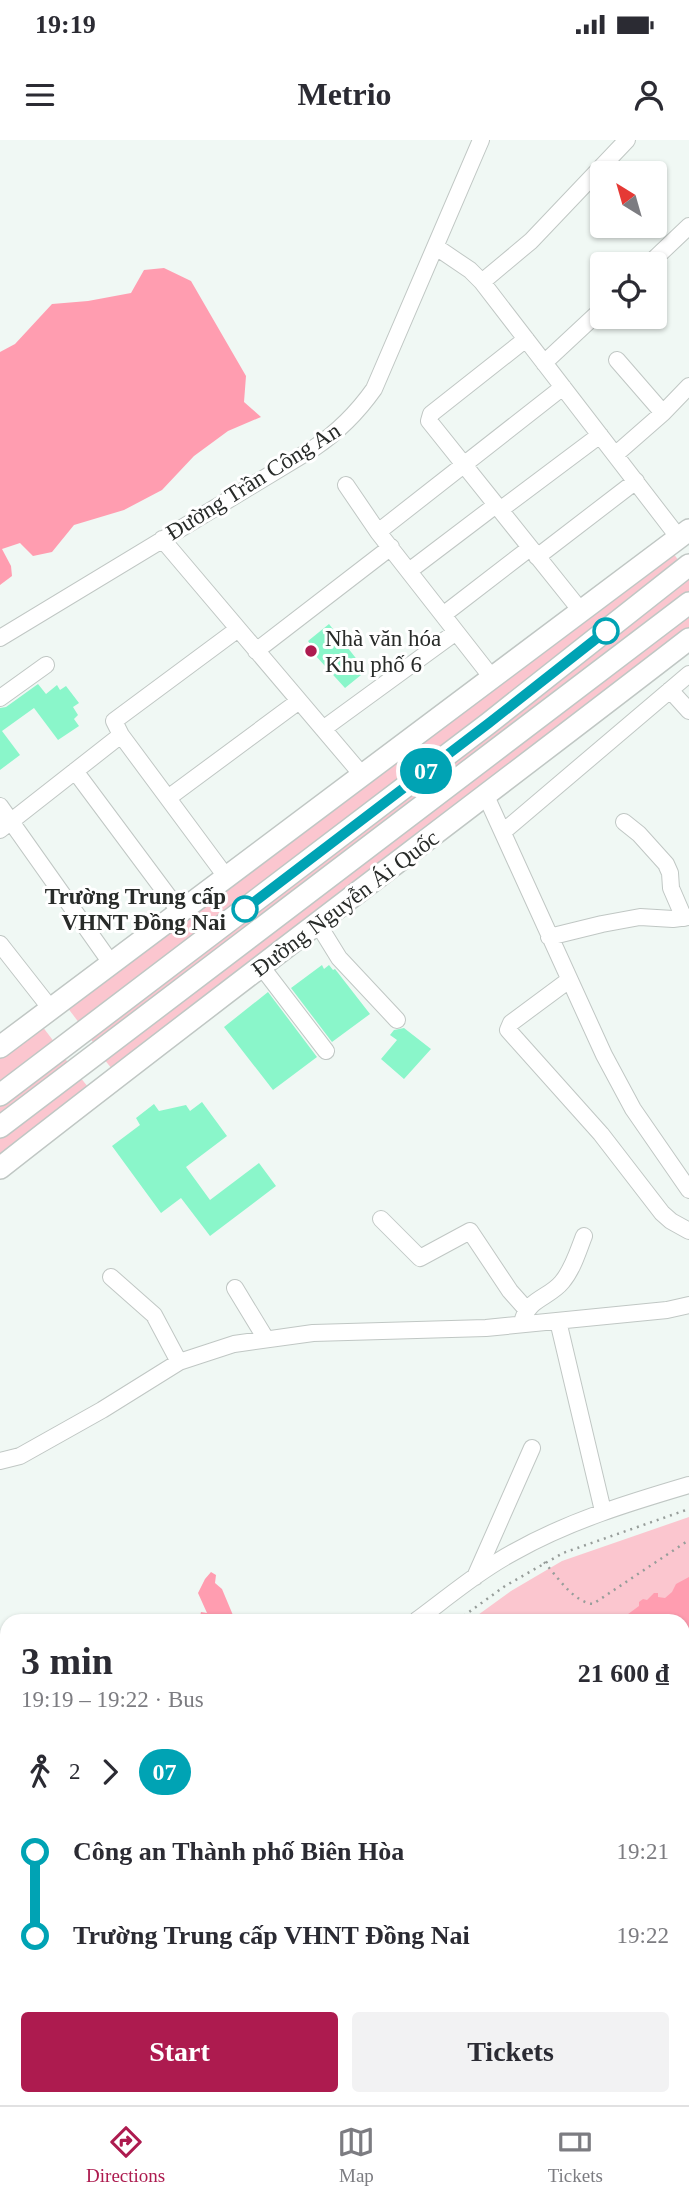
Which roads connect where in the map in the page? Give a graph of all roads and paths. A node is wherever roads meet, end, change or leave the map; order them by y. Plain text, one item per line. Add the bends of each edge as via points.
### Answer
1 (481, 140) edge
2 (627, 140) edge
3 (689, 226) edge
4 (436, 247) junction
5 (662, 252) edge
6 (482, 282) junction
7 (590, 320) edge
8 (526, 339) junction
9 (617, 360) dead end
10 (544, 363) junction
11 (689, 386) edge
12 (563, 387) junction
13 (663, 413) junction
14 (600, 435) junction
15 (615, 455) junction
16 (464, 465) junction
17 (636, 481) junction
18 (346, 485) dead end
19 (498, 508) junction
20 (378, 531) junction
21 (162, 539) junction
22 (686, 539) edge
23 (390, 547) junction
24 (534, 553) junction
25 (689, 565) edge
26 (409, 572) junction
27 (689, 603) edge
28 (580, 611) junction
29 (443, 615) junction
30 (238, 629) junction
31 (456, 632) junction
32 (0, 638) edge
33 (689, 639) edge
34 (257, 651) junction
35 (46, 665) dead end
36 (689, 674) edge
37 (492, 679) junction
38 (670, 690) junction
39 (0, 698) edge
40 (299, 701) junction
41 (689, 711) edge
42 (323, 729) junction
43 (121, 735) junction
44 (75, 771) junction
45 (363, 776) junction
46 (486, 796) junction
47 (168, 798) junction
48 (0, 806) edge
49 (624, 822) dead end
50 (6, 826) edge
51 (503, 832) junction
52 (227, 878) junction
53 (180, 912) junction
54 (686, 917) edge
55 (317, 924) junction
56 (550, 937) junction
57 (0, 944) edge
58 (111, 963) junction
59 (261, 966) junction
60 (569, 980) junction
61 (51, 1009) junction
62 (397, 1020) dead end
63 (73, 1040) junction
64 (0, 1047) edge
65 (326, 1051) dead end
66 (88, 1060) junction
67 (106, 1084) junction
68 (0, 1095) edge
69 (0, 1127) edge
70 (0, 1168) edge
71 (684, 1173) edge
72 (689, 1190) edge
73 (381, 1219) dead end
74 (689, 1231) edge
75 (584, 1236) dead end
76 (111, 1277) dead end
77 (235, 1288) dead end
78 (689, 1305) edge
79 (524, 1317) junction
80 (558, 1321) junction
81 (267, 1339) junction
82 (179, 1362) junction
83 (532, 1448) dead end
84 (0, 1461) edge
85 (689, 1485) edge
86 (689, 1509) edge
87 (603, 1511) junction
88 (689, 1541) edge
89 (544, 1562) junction
90 (475, 1577) junction
91 (425, 1614) edge
92 (466, 1614) edge

1 - 4 street, Đường Trần Công An
2 - 6 street via 531,242
3 - 5 street
4 - 6 street
4 - 21 street, Đường Trần Công An via 374,388 351,417 314,448
6 - 8 street
7 - 10 street
8 - 10 street
8 - 16 street via 429,416
9 - 13 street
10 - 12 street
11 - 13 street
12 - 14 street
12 - 16 street
13 - 15 street
14 - 15 street
14 - 19 street
15 - 17 street
16 - 19 street
16 - 20 street
17 - 22 street
17 - 24 street
18 - 20 street
19 - 24 street
19 - 26 street
20 - 23 street
21 - 30 street
21 - 32 street, Đường Trần Công An
22 - 28 main road
23 - 26 street
23 - 34 street
24 - 28 street
24 - 29 street
25 - 63 main road
26 - 29 street
27 - 66 main road, Đường Nguyễn Ái Quốc
28 - 37 main road
29 - 31 street
30 - 34 street
30 - 43 street via 117,717 115,726
31 - 37 street
31 - 42 street
33 - 46 main road, Đường Nguyễn Ái Quốc
34 - 40 street
35 - 39 street
36 - 38 street
37 - 45 main road
38 - 41 street
38 - 51 street
40 - 42 street
40 - 47 street
42 - 45 street
43 - 44 street
43 - 47 street
44 - 50 street
44 - 53 street
45 - 52 main road
46 - 51 street
46 - 55 main road, Đường Nguyễn Ái Quốc
47 - 52 street
48 - 50 street
49 - 54 street via 668,869 671,888
50 - 58 street
51 - 56 street
52 - 53 main road
53 - 58 main road
54 - 56 street via 640,917
55 - 59 main road, Đường Nguyễn Ái Quốc
55 - 62 street via 339,958
56 - 60 street
57 - 61 street
58 - 61 main road
59 - 65 street
59 - 67 main road, Đường Nguyễn Ái Quốc
60 - 71 street via 633,1109
60 - 74 street via 511,1023 508,1030 601,1133 666,1217
61 - 63 main road
61 - 64 main road
63 - 66 main road
63 - 68 main road
66 - 67 main road
66 - 69 main road, Đường Nguyễn Ái Quốc
67 - 70 main road, Đường Nguyễn Ái Quốc
71 - 72 street
73 - 79 street via 420,1258 470,1231
75 - 79 street via 563,1281 534,1302
76 - 82 street via 154,1315
77 - 81 street
78 - 80 street
79 - 80 street
79 - 81 street via 486,1328 313,1333
80 - 87 street
81 - 82 street via 234,1343
82 - 84 street via 20,1456
83 - 90 street
85 - 87 street
86 - 89 path
87 - 90 street via 512,1553
88 - 89 path via 593,1604 576,1596
89 - 92 path
90 - 91 street

